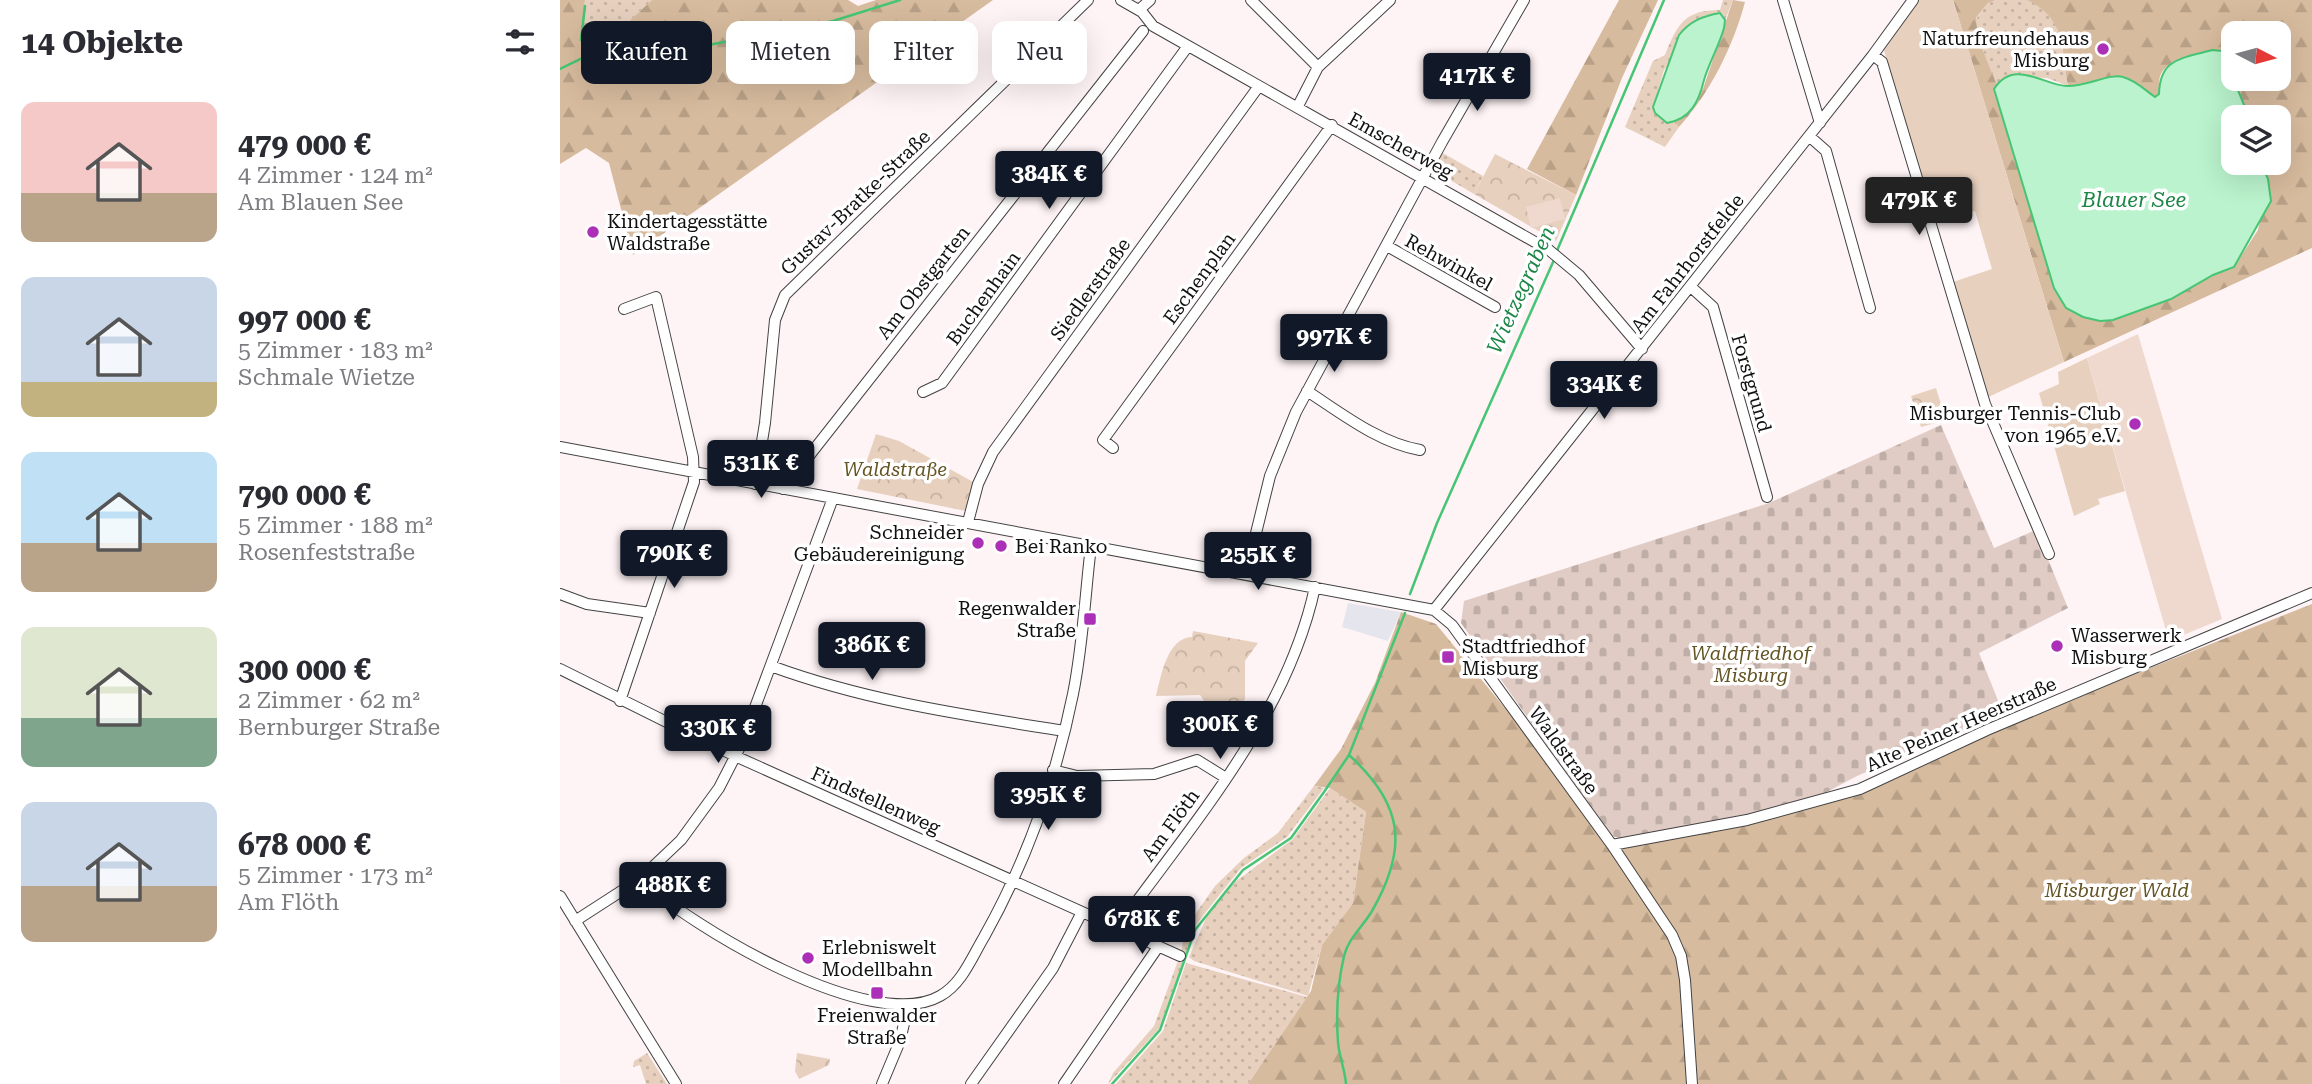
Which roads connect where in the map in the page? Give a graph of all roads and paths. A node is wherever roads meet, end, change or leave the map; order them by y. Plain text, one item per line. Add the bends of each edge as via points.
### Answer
1 (1088, 0) edge
2 (1121, 0) edge
3 (1150, 0) edge
4 (1251, 0) edge
5 (1390, 0) edge
6 (1524, 0) edge
7 (1783, 0) edge
8 (1913, 0) edge
9 (1139, 10) junction
10 (1143, 31) dead end
11 (1188, 46) junction
12 (1873, 55) junction
13 (1318, 67) junction
14 (1259, 86) junction
15 (1297, 106) junction
16 (1820, 123) junction
17 (1332, 125) junction
18 (1809, 136) junction
19 (1423, 177) junction
20 (1387, 246) junction
21 (1690, 287) junction
22 (1495, 307) dead end
23 (1870, 307) dead end
24 (624, 309) dead end
25 (1642, 349) junction
26 (1307, 391) junction
27 (923, 392) dead end
28 (560, 447) edge
29 (1113, 447) dead end
30 (1420, 450) dead end
31 (694, 472) junction
32 (755, 484) junction
33 (783, 489) junction
34 (1767, 497) dead end
35 (833, 498) junction
36 (968, 522) junction
37 (1091, 546) junction
38 (2049, 554) dead end
39 (1247, 574) junction
40 (1315, 587) junction
41 (2312, 593) edge
42 (560, 594) edge
43 (1434, 610) junction
44 (650, 613) junction
45 (771, 666) junction
46 (560, 670) edge
47 (620, 701) junction
48 (1064, 731) junction
49 (736, 756) junction
50 (1054, 770) junction
51 (1226, 778) junction
52 (1612, 845) junction
53 (640, 879) junction
54 (1012, 881) junction
55 (560, 896) edge
56 (1082, 912) junction
57 (575, 921) junction
58 (1118, 927) junction
59 (1157, 947) junction
60 (1180, 956) dead end
61 (908, 1006) junction
62 (676, 1084) edge
63 (882, 1084) edge
64 (971, 1084) edge
65 (1064, 1084) edge
66 (1692, 1084) edge

1 - 32 street, Gustav-Bratke-Straße via 785,295 775,320
2 - 9 street, Emscherweg
3 - 9 street
4 - 13 street
5 - 13 street
6 - 19 street
7 - 16 street
8 - 12 street, Am Fahrhorstfelde
9 - 11 street, Emscherweg via 1153,26
10 - 33 street, Am Obstgarten
11 - 14 street, Emscherweg
11 - 27 street, Buchenhain via 942,383
12 - 16 street, Am Fahrhorstfelde
12 - 38 street via 1882,62 1985,404
13 - 15 street
14 - 15 street, Emscherweg
14 - 36 street, Siedlerstraße via 993,452
15 - 17 street, Emscherweg
16 - 18 street, Am Fahrhorstfelde
17 - 19 street, Emscherweg
17 - 29 street, Eschenplan via 1102,440
18 - 21 street, Am Fahrhorstfelde
18 - 23 street via 1826,151
19 - 20 street
19 - 25 street, Emscherweg via 1552,252 1601,298
20 - 22 street, Rehwinkel
20 - 26 street
21 - 25 street, Am Fahrhorstfelde
21 - 34 street, Forstgrund via 1713,307
24 - 31 street via 656,297
25 - 43 street, Am Fahrhorstfelde
26 - 30 street via 1378,434
26 - 39 street via 1270,476
28 - 31 street
31 - 32 street
31 - 44 street
32 - 33 street
33 - 35 street
35 - 36 street
35 - 45 street
36 - 37 street
37 - 39 street
37 - 48 street via 1079,658
39 - 40 street
40 - 43 street
40 - 51 street, Am Flöth via 1300,640 1250,743
41 - 52 street, Alte Peiner Heerstraße via 1987,730 1860,789 1748,820
42 - 44 street via 587,604
43 - 52 street, Waldstraße via 1452,625
44 - 47 street
45 - 48 street via 886,701
45 - 49 street
46 - 47 street, Findstellenweg
47 - 49 street, Findstellenweg
48 - 50 street
49 - 53 street via 702,814
49 - 54 street, Findstellenweg
50 - 51 street via 1077,776 1154,774 1197,760
50 - 54 street
51 - 58 street, Am Flöth
52 - 66 street, Waldstraße via 1681,956
53 - 57 street
53 - 61 street via 771,965 822,987
54 - 56 street, Findstellenweg
54 - 61 street via 958,980 936,999
55 - 57 street
56 - 58 street, Findstellenweg
56 - 64 street via 1053,968
57 - 62 street
58 - 59 street, Findstellenweg
59 - 60 street, Findstellenweg
59 - 65 street
61 - 63 street

